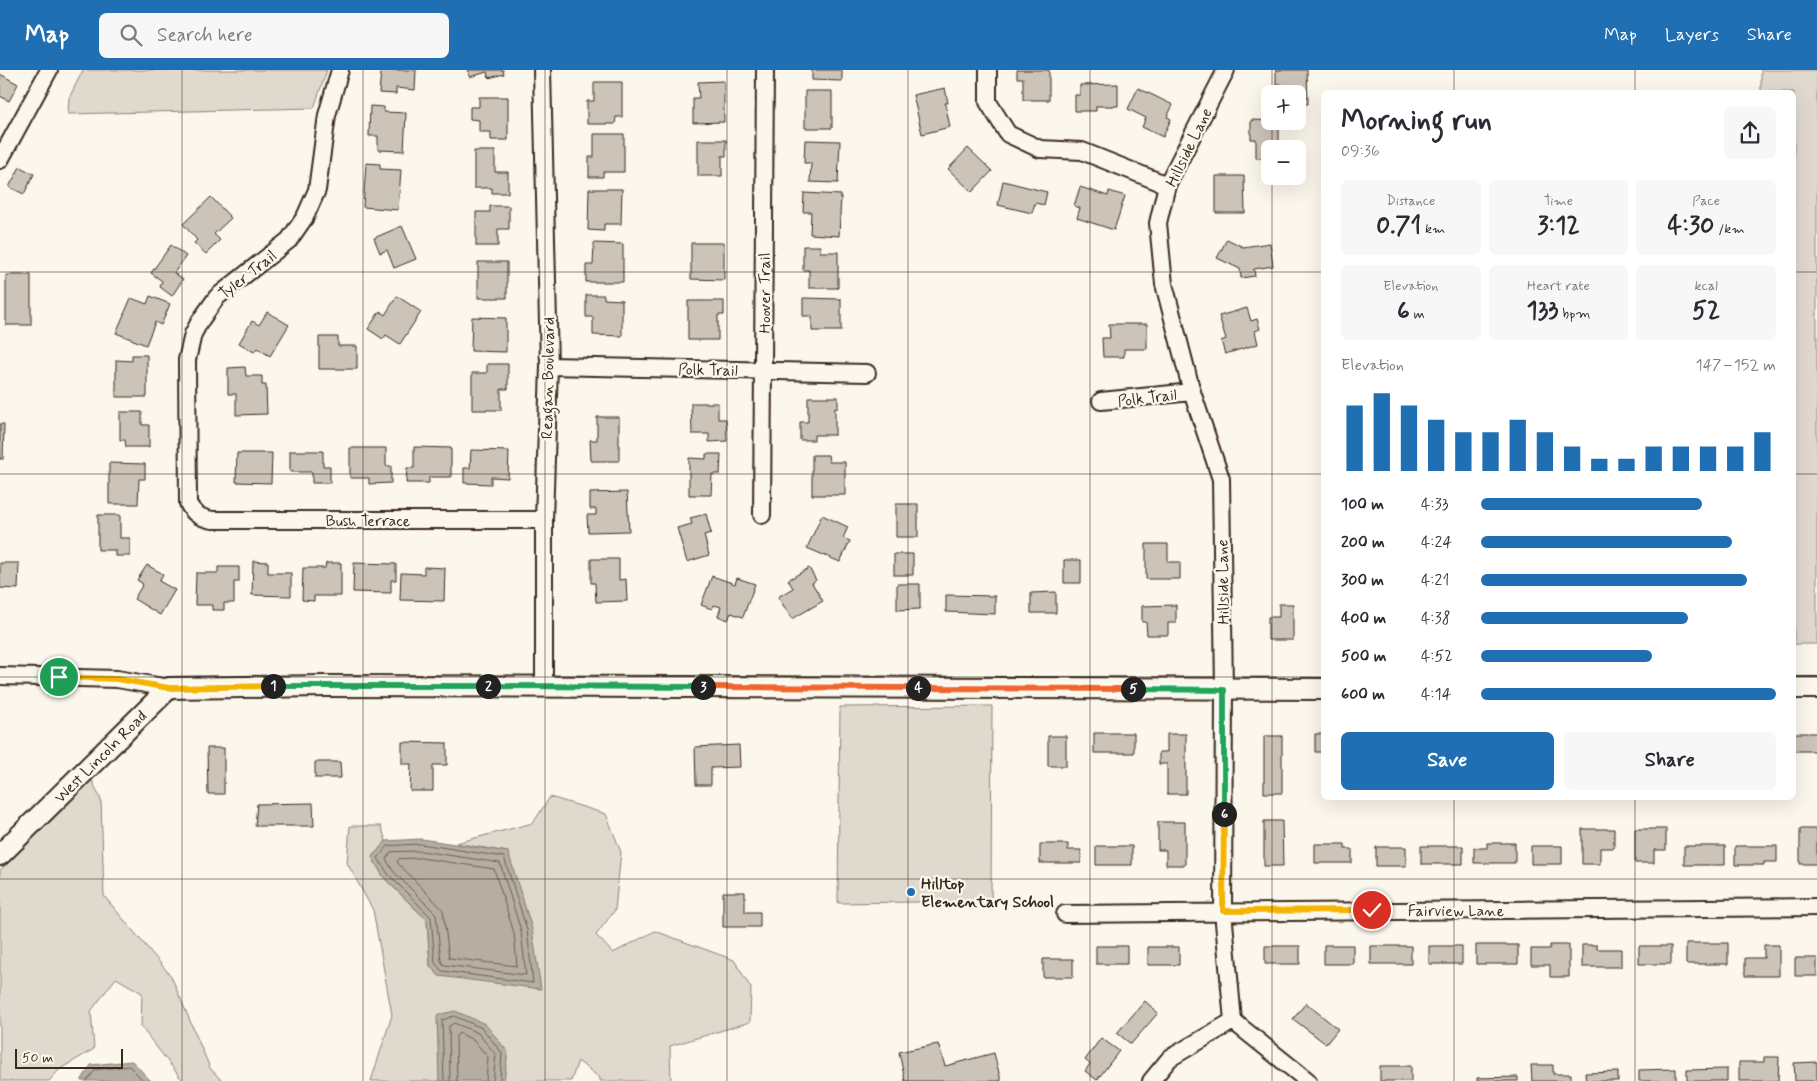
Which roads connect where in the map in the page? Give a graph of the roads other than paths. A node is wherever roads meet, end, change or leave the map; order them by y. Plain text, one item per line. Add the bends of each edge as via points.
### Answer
1 (49, 70) edge
2 (340, 70) edge
3 (542, 70) edge
4 (765, 70) edge
5 (988, 70) edge
6 (1226, 70) edge
7 (0, 160) edge
8 (1167, 185) junction
9 (549, 366) junction
10 (764, 370) junction
11 (867, 373) dead end
12 (1192, 392) junction
13 (1101, 401) dead end
14 (195, 513) joint
15 (762, 516) dead end
16 (544, 520) junction
17 (0, 676) edge
18 (544, 687) junction
19 (169, 688) junction
20 (1796, 688) edge
21 (1817, 688) edge
22 (1224, 690) junction
23 (1321, 690) edge
24 (0, 854) edge
25 (1817, 907) edge
26 (1223, 911) junction
27 (1066, 914) dead end
28 (1233, 1021) junction
29 (1151, 1081) edge
30 (1308, 1081) edge

1 - 7 street
2 - 14 street, Tyler Trail via 328,116 317,190 306,217 289,240 217,297 193,334 187,360 186,496
3 - 9 street, Reagan Boulevard
4 - 10 street, Hoover Trail
5 - 8 street via 988,102 1008,134 1040,149 1082,151
6 - 8 street, Hillside Lane
8 - 12 street, Hillside Lane via 1158,223 1164,284
9 - 10 street, Polk Trail
9 - 16 street, Reagan Boulevard
10 - 11 street, Polk Trail
10 - 15 street, Hoover Trail
12 - 13 street, Polk Trail
12 - 22 street, Hillside Lane via 1221,479
14 - 16 street, Bush Terrace via 213,520
16 - 18 street, Reagan Boulevard
17 - 19 street via 117,679
18 - 19 street
18 - 22 street
19 - 24 street, West Lincoln Road
20 - 21 street
22 - 23 street
22 - 26 street, Hillside Lane
25 - 26 street, Fairview Lane
26 - 27 street, Fairview Lane
26 - 28 street, Hillside Lane
28 - 29 street via 1170,1058
28 - 30 street

